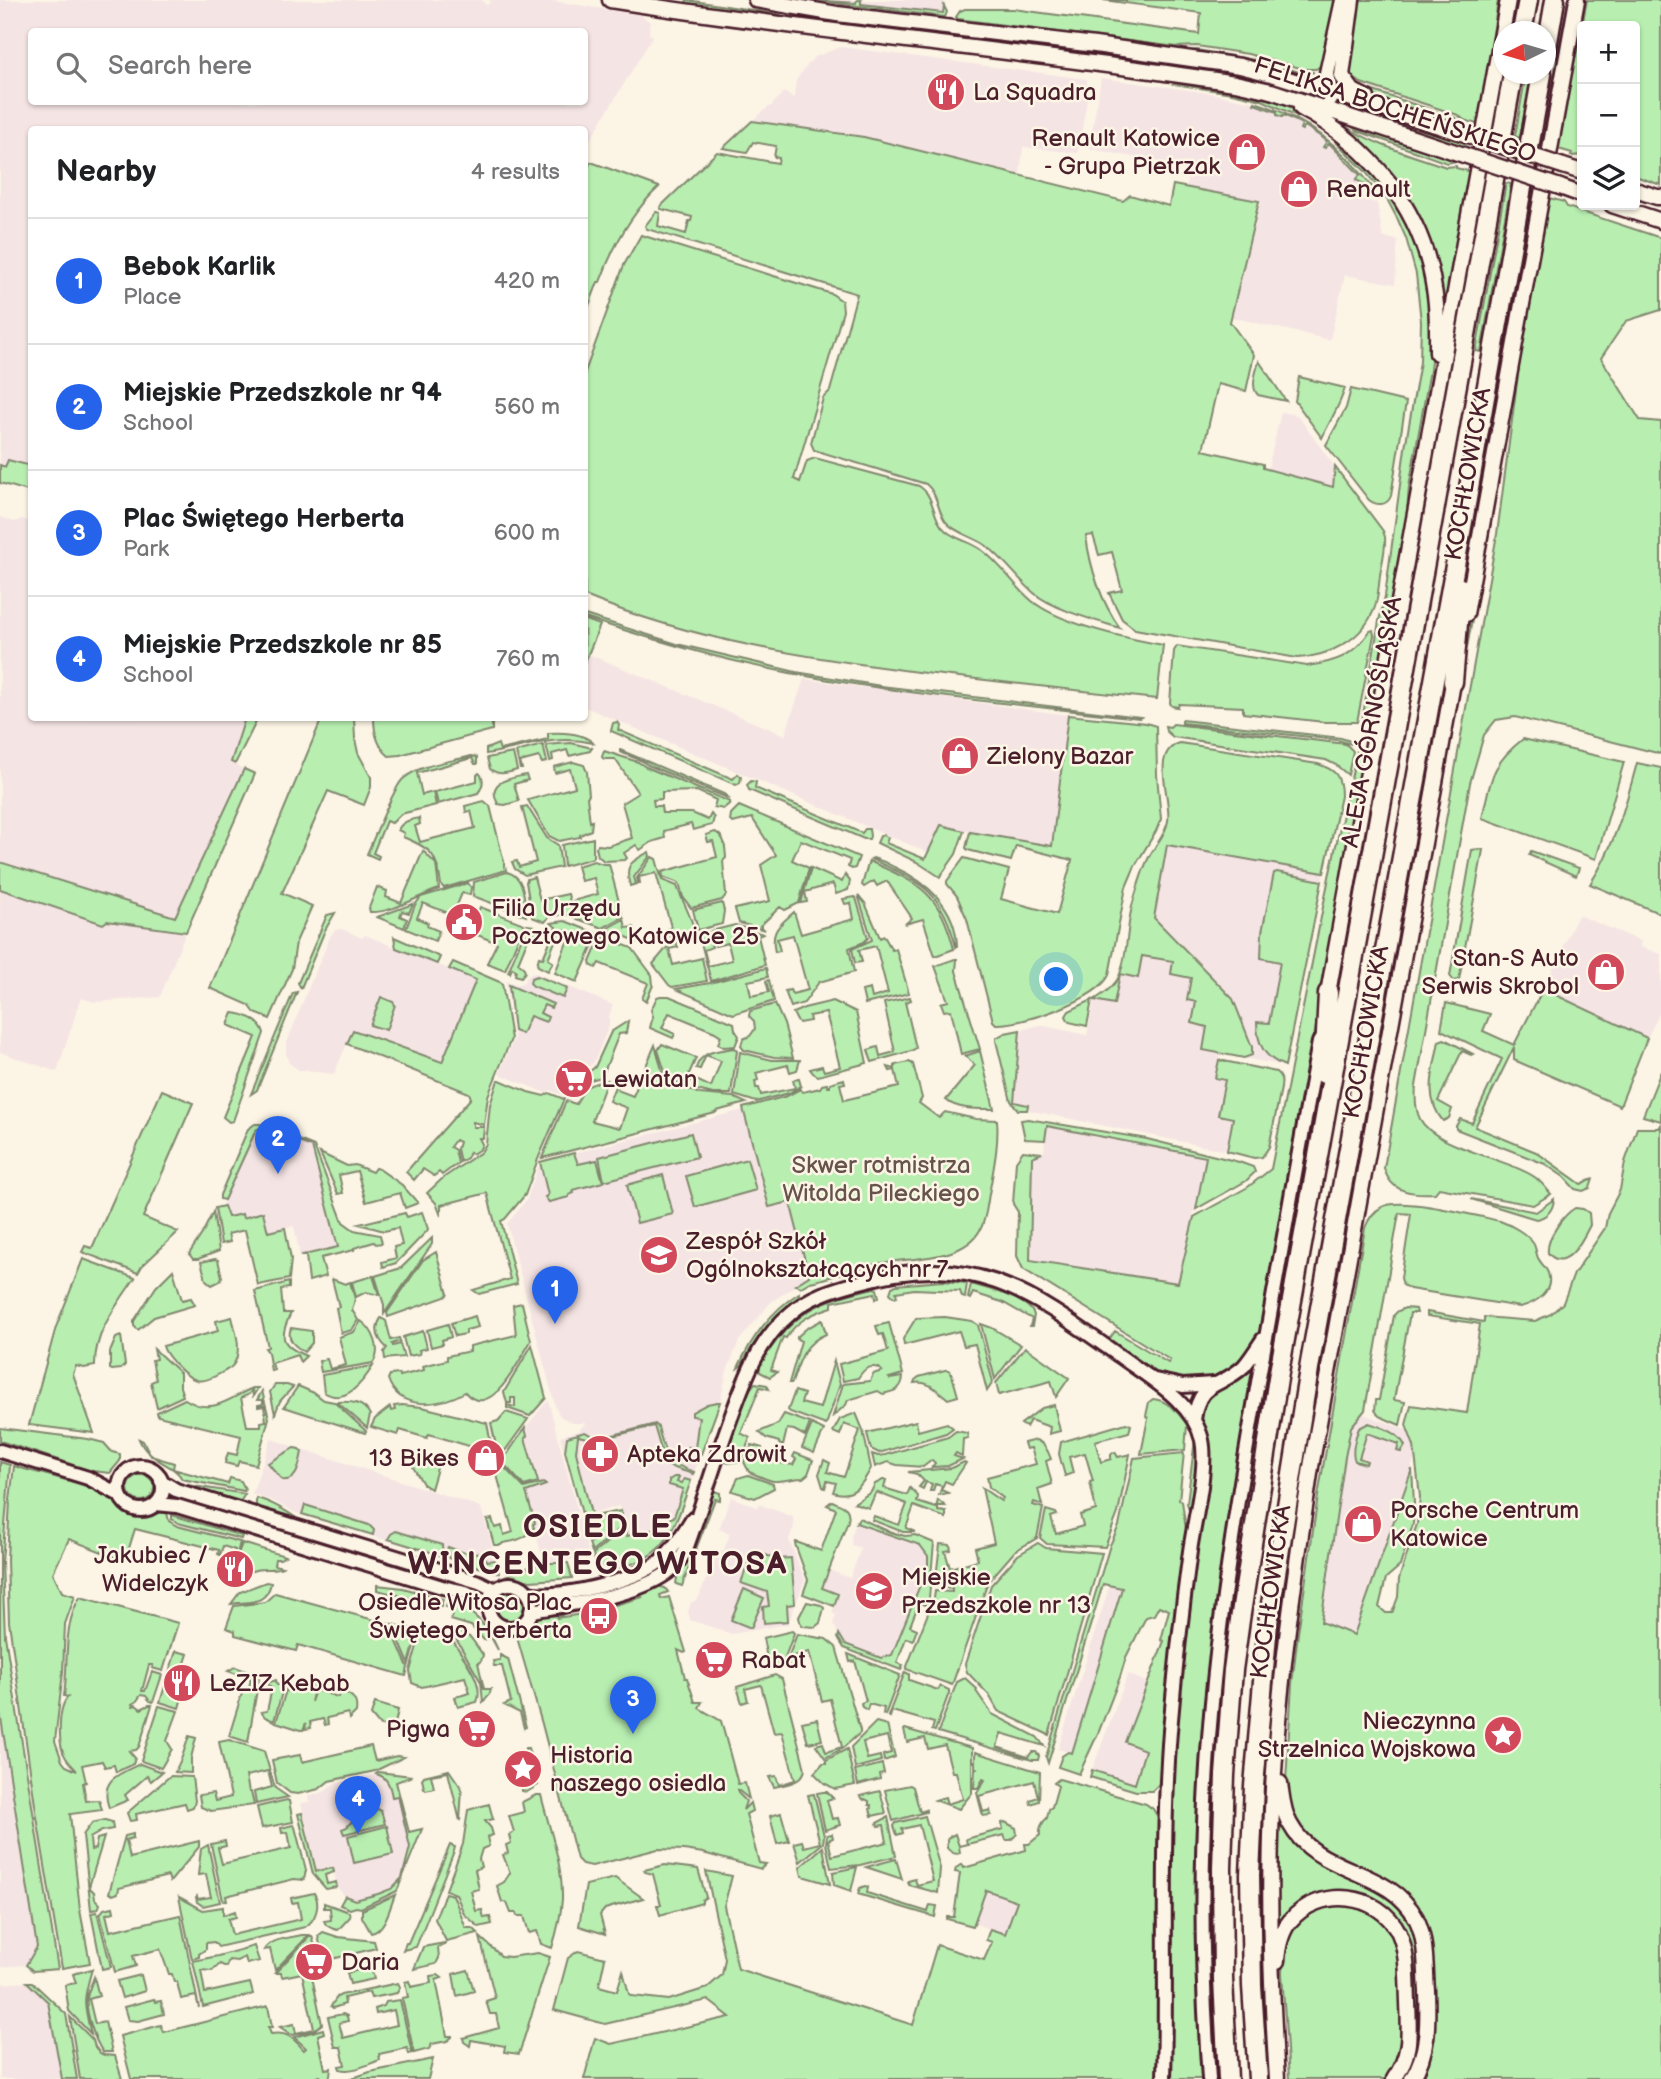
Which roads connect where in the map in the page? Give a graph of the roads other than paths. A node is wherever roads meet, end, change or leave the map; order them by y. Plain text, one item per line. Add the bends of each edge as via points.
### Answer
1 (610, 0) edge
2 (756, 0) edge
3 (1343, 0) edge
4 (1352, 0) edge
5 (1508, 0) edge
6 (1528, 0) edge
7 (1555, 0) edge
8 (1577, 0) edge
9 (1524, 21) edge
10 (1551, 21) edge
11 (1327, 73) junction
12 (1301, 83) junction
13 (1511, 84) edge
14 (1540, 84) edge
15 (1271, 91) junction
16 (1329, 92) junction
17 (1340, 113) junction
18 (1396, 113) junction
19 (1577, 170) edge
20 (1640, 191) edge
21 (1577, 193) edge
22 (1659, 197) edge
23 (1627, 210) edge
24 (1660, 221) edge
25 (1436, 397) junction
26 (1464, 516) junction
27 (1453, 682) junction
28 (1328, 993) junction
29 (1323, 1128) junction
30 (1266, 1332) junction
31 (1149, 1378) junction
32 (1215, 1384) junction
33 (1194, 1420) junction
34 (0, 1451) edge
35 (88, 1478) junction
36 (122, 1478) junction
37 (161, 1481) junction
38 (120, 1495) junction
39 (156, 1504) junction
40 (698, 1510) junction
41 (495, 1590) junction
42 (528, 1593) junction
43 (488, 1603) junction
44 (531, 1611) junction
45 (1276, 1742) junction
46 (1272, 2000) junction
47 (1164, 2079) edge
48 (1209, 2079) edge
49 (1228, 2079) edge
50 (1258, 2079) edge
51 (1277, 2079) edge
52 (1394, 2079) edge
53 (1412, 2079) edge

1 - 15 main road, FELIKSA BOCHEŃSKIEGO via 1170,73
2 - 12 main road, FELIKSA BOCHEŃSKIEGO via 1240,66
3 - 11 main road
4 - 18 main road via 1342,76 1353,91
5 - 25 main road, KOCHŁOWICKA
6 - 9 highway
7 - 10 highway
8 - 27 main road, KOCHŁOWICKA
11 - 12 main road
11 - 16 main road
12 - 16 main road, FELIKSA BOCHEŃSKIEGO
13 - 29 highway, ALEJA GÓRNOŚLĄSKA
14 - 26 highway
15 - 17 main road, FELIKSA BOCHEŃSKIEGO
15 - 25 main road via 1357,146 1406,208 1428,258 1434,286
16 - 17 main road
16 - 18 main road, FELIKSA BOCHEŃSKIEGO
17 - 21 main road, FELIKSA BOCHEŃSKIEGO, bridge
18 - 19 main road, FELIKSA BOCHEŃSKIEGO, bridge
20 - 22 main road
23 - 24 main road
25 - 28 main road, KOCHŁOWICKA
26 - 27 highway
26 - 50 highway via 1310,1363 1268,1623 1251,1875
27 - 45 main road, KOCHŁOWICKA via 1311,1467
28 - 29 highway
28 - 30 street, KOCHŁOWICKA
29 - 49 highway, ALEJA GÓRNOŚLĄSKA via 1233,1670 1222,1922
30 - 32 street via 1243,1367
30 - 48 street, KOCHŁOWICKA via 1240,1480 1210,1726 1202,1900
31 - 32 street via 1182,1386
31 - 33 street
31 - 40 street via 1041,1303 990,1279 957,1272 909,1272 829,1291 790,1313 755,1357
32 - 33 street via 1199,1398
33 - 47 street via 1204,1462 1170,1732 1164,1876
34 - 35 street
35 - 36 street
35 - 38 street
36 - 37 street via 129,1470 145,1466
36 - 38 street
37 - 39 street
37 - 41 street via 182,1492
38 - 39 street via 134,1508
39 - 43 street via 177,1506 466,1592
40 - 42 street via 668,1554 641,1572 553,1595
40 - 44 street via 685,1552 667,1573 614,1595
41 - 42 street via 516,1585
41 - 43 street
42 - 44 street
43 - 44 street via 491,1617 502,1627 521,1625
45 - 46 main road, KOCHŁOWICKA via 1270,1874
45 - 53 main road via 1283,1807 1297,1836 1321,1856 1397,1894 1417,1920 1424,1948 1428,2020 1424,2051
46 - 51 main road, KOCHŁOWICKA
46 - 52 main road via 1282,1934 1299,1913 1323,1900 1342,1898 1364,1901 1378,1909 1398,1931 1406,1962 1409,2038

